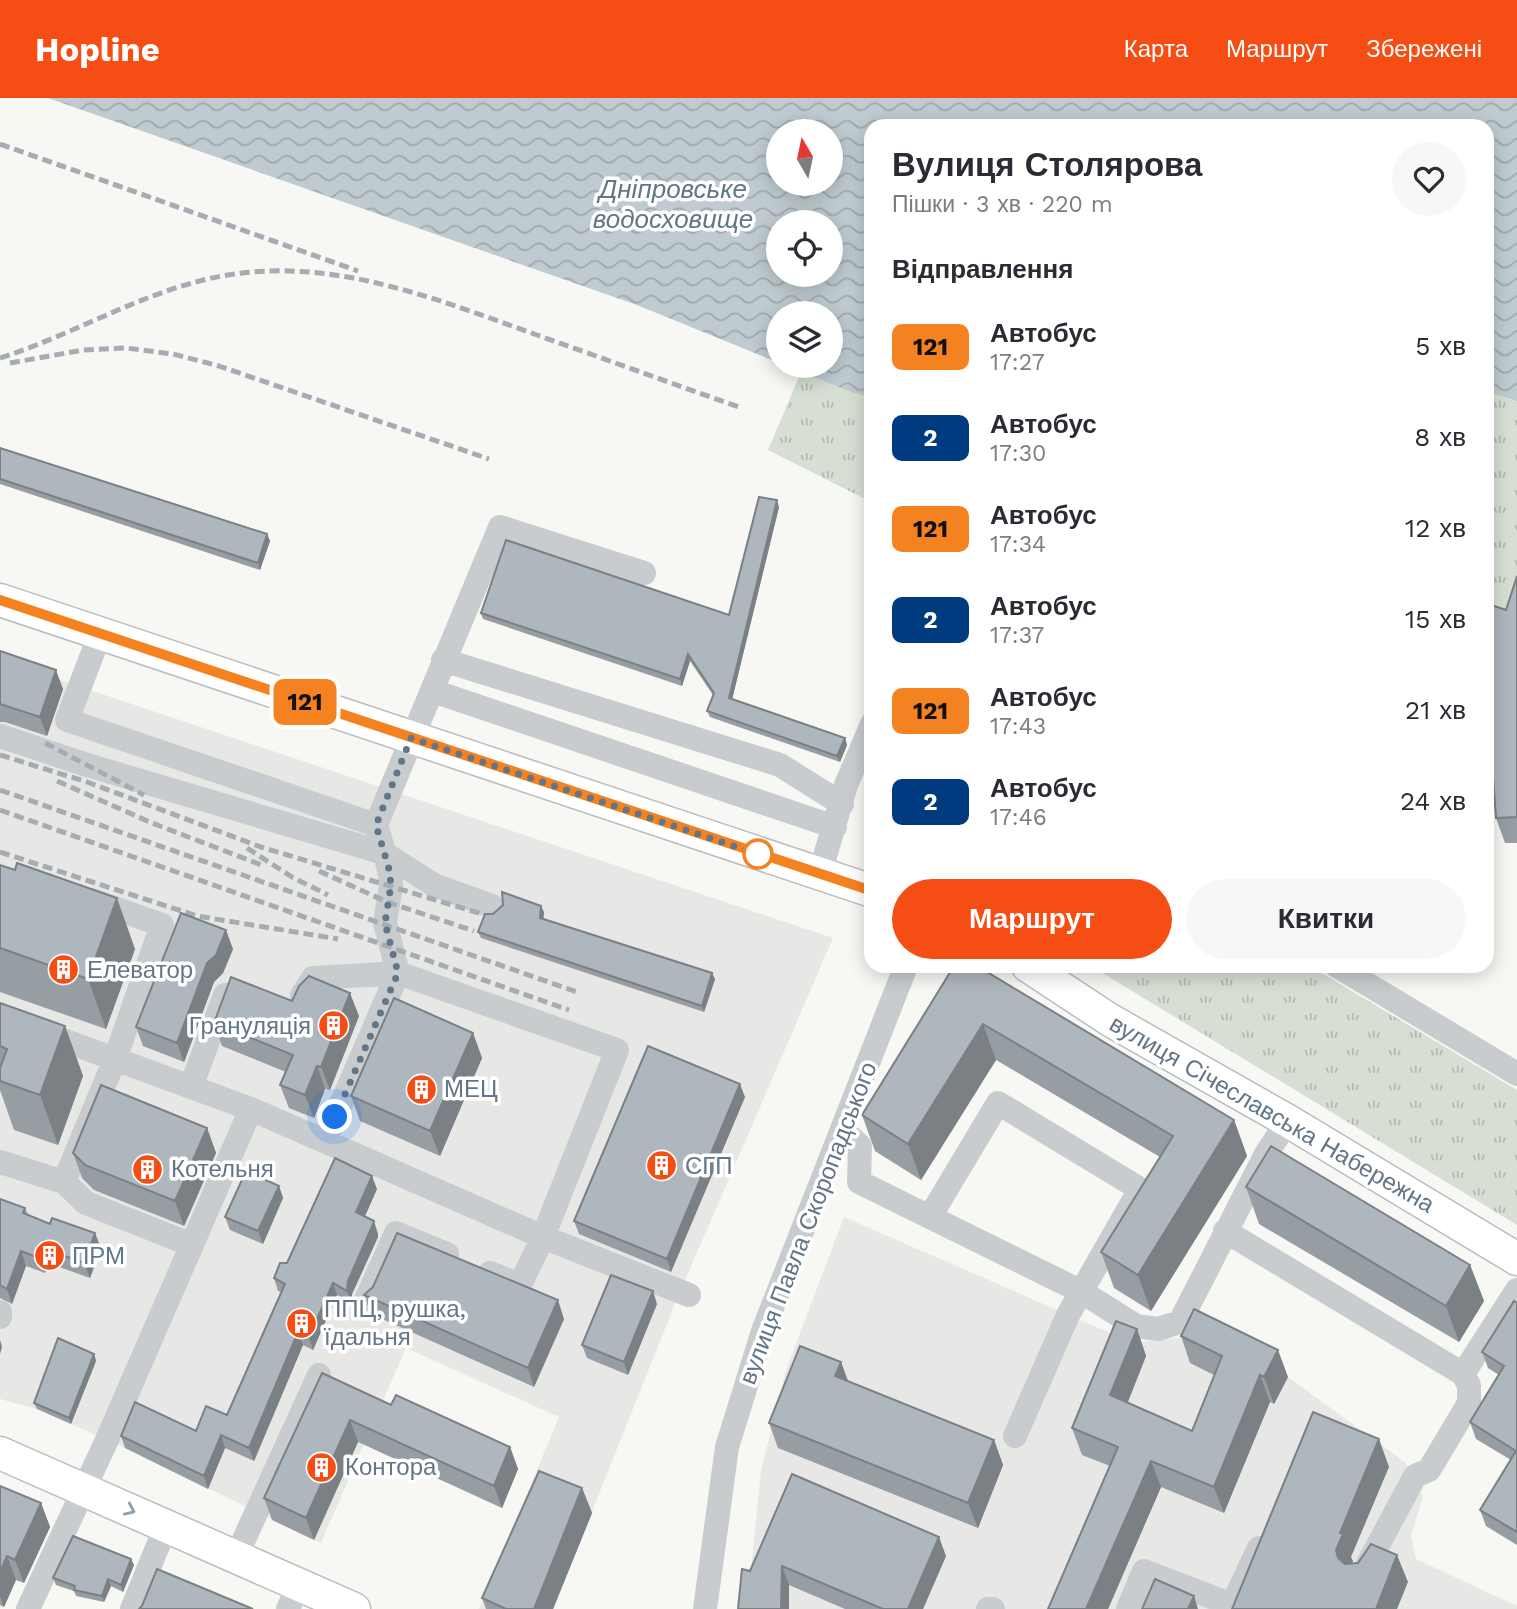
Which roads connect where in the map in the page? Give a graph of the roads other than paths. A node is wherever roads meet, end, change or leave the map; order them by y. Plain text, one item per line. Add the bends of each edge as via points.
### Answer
1 (644, 573) dead end
2 (0, 600) edge
3 (100, 634) junction
4 (443, 660) junction
5 (433, 691) junction
6 (66, 720) junction
7 (0, 736) edge
8 (411, 738) junction
9 (864, 743) edge
10 (54, 754) junction
11 (839, 815) junction
12 (376, 825) junction
13 (384, 853) junction
14 (820, 873) junction
15 (864, 888) edge
16 (74, 894) edge
17 (492, 905) dead end
18 (398, 973) junction
19 (903, 973) edge
20 (1039, 973) edge
21 (1349, 973) edge
22 (228, 988) edge
23 (302, 995) edge
24 (0, 1017) edge
25 (115, 1059) junction
26 (1517, 1074) edge
27 (191, 1087) junction
28 (251, 1109) junction
29 (1288, 1121) junction
30 (843, 1130) junction
31 (325, 1142) junction
32 (0, 1162) edge
33 (64, 1182) junction
34 (931, 1215) junction
35 (1225, 1231) junction
36 (543, 1237) junction
37 (191, 1245) junction
38 (1517, 1259) edge
39 (1517, 1290) edge
40 (1082, 1292) junction
41 (689, 1295) dead end
42 (366, 1300) edge
43 (1463, 1374) junction
44 (319, 1375) edge
45 (1015, 1436) dead end
46 (0, 1452) edge
47 (84, 1490) junction
48 (1272, 1522) edge
49 (166, 1526) junction
50 (236, 1557) junction
51 (1361, 1578) edge
52 (294, 1597) edge
53 (28, 1609) edge
54 (132, 1609) edge
55 (352, 1609) edge
56 (705, 1609) edge
57 (1128, 1609) edge

1 - 4 street via 500,527
2 - 3 main road
3 - 6 street
3 - 8 main road
4 - 5 street
4 - 11 street via 780,765
5 - 8 street
5 - 11 street
6 - 10 street
6 - 12 street
7 - 10 street
8 - 12 street
8 - 14 main road
9 - 11 street
10 - 13 street
11 - 14 street
12 - 13 street
13 - 17 street via 434,885
13 - 18 street via 391,885 385,923
14 - 15 main road
16 - 25 street via 162,925
18 - 23 street via 313,978
18 - 31 street
18 - 36 street via 617,1050
19 - 30 street, вулиця Павла Скоропадського
20 - 29 main road, вулиця Січеславська Набережна via 1110,1020
21 - 26 street
22 - 27 street
24 - 25 street
25 - 27 street
25 - 33 street
27 - 28 street
28 - 31 street
28 - 37 street
29 - 35 street
29 - 38 main road, вулиця Січеславська Набережна
30 - 34 street via 860,1146 859,1182
30 - 56 street, вулиця Павла Скоропадського via 763,1331 727,1447
31 - 36 street
32 - 33 street
33 - 37 street via 86,1203
34 - 40 street
34 - 40 street via 998,1103 1140,1189
35 - 40 street via 1180,1322 1158,1329 1136,1326
35 - 43 street
36 - 41 street
36 - 42 street via 520,1285 396,1233
37 - 47 street
39 - 43 street
40 - 45 street
43 - 51 street via 1469,1385 1469,1403 1429,1470 1415,1476
44 - 50 street
46 - 47 main road
47 -> 49 main road
47 - 53 street
48 - 57 street via 1232,1605 1144,1571
49 - 50 main road
49 - 54 street
50 - 52 main road
52 - 55 main road

